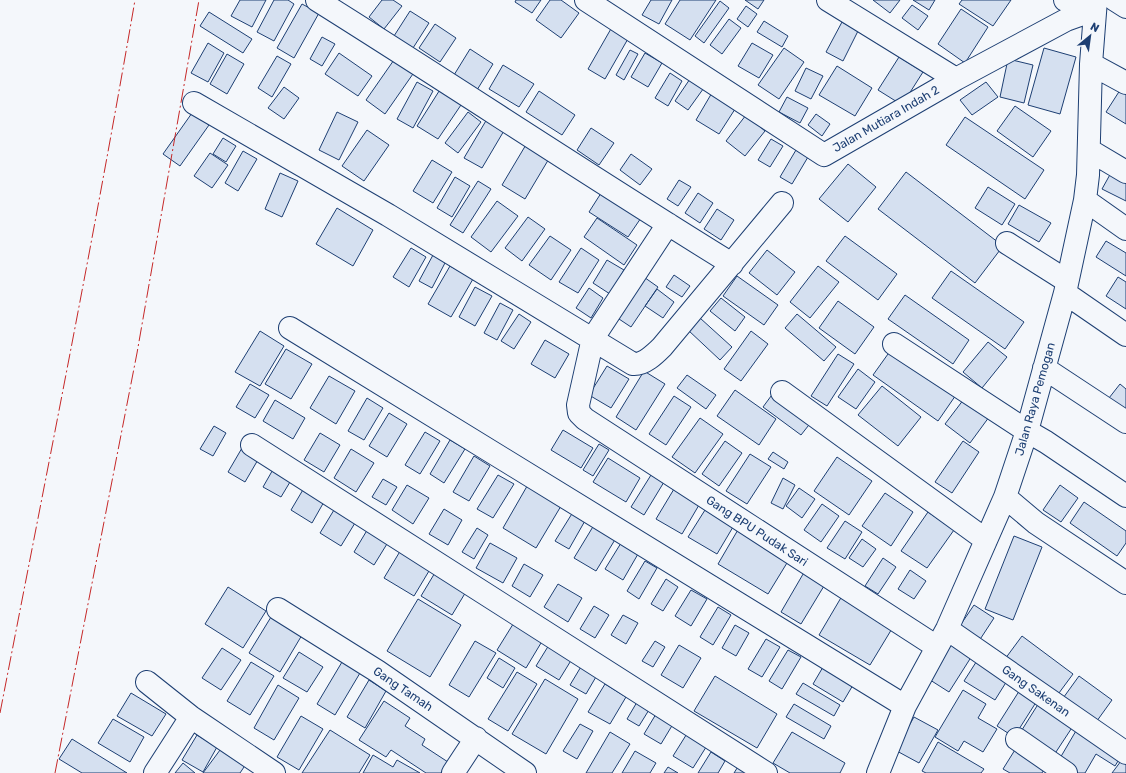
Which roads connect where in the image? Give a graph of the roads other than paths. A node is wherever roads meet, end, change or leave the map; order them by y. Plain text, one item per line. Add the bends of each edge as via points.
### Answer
1 (317, 0) edge
2 (586, 0) edge
3 (828, 0) edge
4 (1065, 0) edge
5 (1115, 0) edge
6 (1095, 6) edge
7 (1126, 7) edge
8 (1091, 64) junction
9 (956, 79) junction
10 (1126, 83) edge
11 (194, 104) dead end
12 (1089, 150) junction
13 (1126, 172) edge
14 (1085, 200) junction
15 (782, 203) dead end
16 (668, 224) junction
17 (1126, 228) edge
18 (1007, 243) dead end
19 (732, 264) junction
20 (1066, 287) junction
21 (290, 328) dead end
22 (1126, 335) edge
23 (592, 338) junction
24 (894, 344) dead end
25 (1044, 368) junction
26 (782, 392) dead end
27 (1126, 422) edge
28 (1027, 431) junction
29 (252, 445) dead end
30 (1126, 496) edge
31 (1005, 497) junction
32 (986, 540) junction
33 (1126, 583) edge
34 (278, 609) dead end
35 (942, 638) junction
36 (147, 682) dead end
37 (905, 706) junction
38 (191, 717) junction
39 (476, 738) junction
40 (1017, 739) dead end
41 (1126, 753) edge
42 (883, 771) edge
43 (155, 773) edge
44 (274, 773) edge
45 (453, 773) edge
46 (526, 773) edge
47 (766, 773) edge
48 (1066, 773) edge

1 - 16 street
2 - 9 street, Jalan Mutiara Indah 2 via 824,155
3 - 9 street
4 - 6 street
5 - 7 street
6 - 8 street, Jalan Raya Pemogan
6 - 9 street, Jalan Mutiara Indah 2
8 - 10 street
8 - 12 street, Jalan Raya Pemogan
11 - 23 street via 388,215
12 - 13 street
12 - 14 street, Jalan Raya Pemogan
14 - 17 street
14 - 20 street, Jalan Raya Pemogan
15 - 19 street
16 - 19 street
16 - 23 street
18 - 20 street
19 - 23 street via 662,347 646,360 637,364 630,363
20 - 22 street
20 - 25 street, Jalan Raya Pemogan
21 - 37 street
23 - 35 street, Gang BPU Pudak Sari via 578,405 579,413 585,419
24 - 28 street
25 - 27 street
25 - 28 street, Jalan Raya Pemogan
26 - 32 street
28 - 30 street
28 - 31 street, Jalan Raya Pemogan
29 - 47 street
31 - 32 street, Jalan Raya Pemogan
31 - 33 street via 1036,523
32 - 35 street, Jalan Raya Pemogan
34 - 39 street, Gang Tamah via 377,671
35 - 37 street, Jalan Raya Pemogan
35 - 41 street, Gang Sakenan
36 - 38 street
37 - 42 street, Jalan Raya Pemogan
38 - 43 street
38 - 44 street
39 - 45 street
39 - 46 street, Gang Tamah
40 - 48 street

